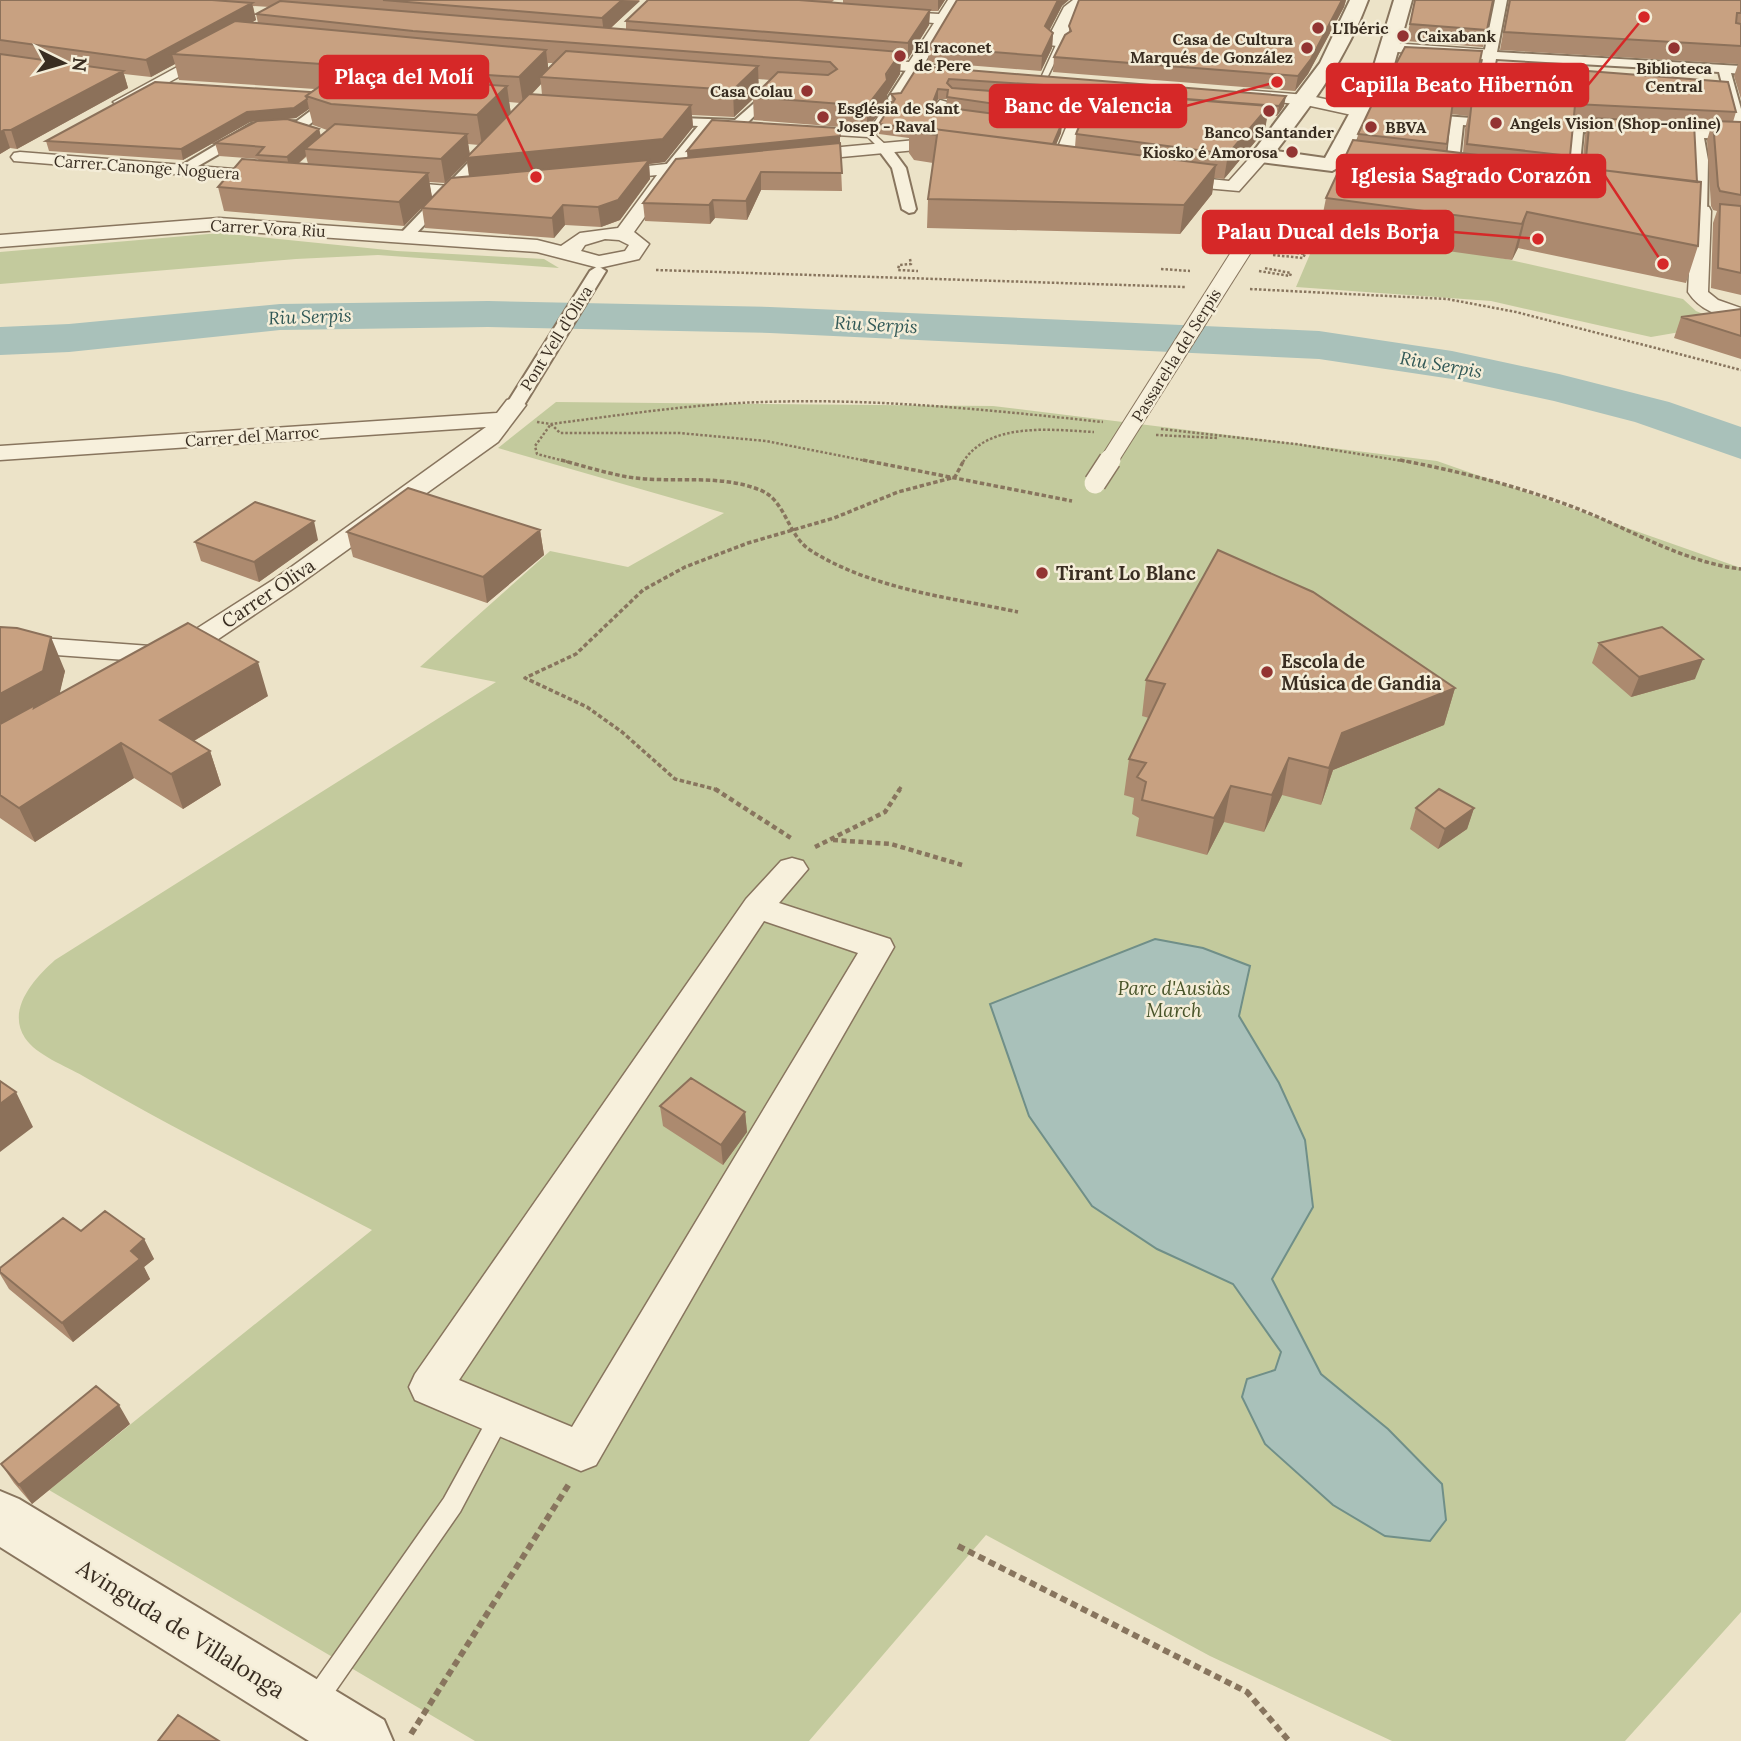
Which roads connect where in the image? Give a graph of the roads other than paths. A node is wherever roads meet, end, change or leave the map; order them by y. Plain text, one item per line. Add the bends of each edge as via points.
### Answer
1 (956, 0) edge
2 (1052, 0) edge
3 (1359, 0) edge
4 (1403, 0) edge
5 (1501, 0) edge
6 (1079, 3) edge
7 (869, 14) edge
8 (944, 19) junction
9 (1069, 25) edge
10 (1060, 44) junction
11 (225, 46) edge
12 (1391, 48) junction
13 (1492, 55) junction
14 (835, 61) edge
15 (914, 67) junction
16 (1724, 69) junction
17 (1741, 70) edge
18 (979, 73) edge
19 (1487, 73) junction
20 (1043, 78) edge
21 (1541, 78) edge
22 (130, 81) edge
23 (153, 85) junction
24 (186, 85) edge
25 (775, 88) edge
26 (1223, 93) edge
27 (311, 94) edge
28 (1306, 100) junction
29 (943, 102) edge
30 (892, 103) joint
31 (1082, 105) dead end
32 (102, 113) edge
33 (1367, 113) junction
34 (965, 114) edge
35 (1402, 116) edge
36 (642, 119) edge
37 (1260, 122) edge
38 (1457, 122) junction
39 (707, 123) junction
40 (1476, 123) junction
41 (1287, 124) junction
42 (295, 127) junction
43 (1577, 128) junction
44 (809, 130) edge
45 (316, 133) edge
46 (1697, 134) junction
47 (1741, 134) edge
48 (870, 135) junction
49 (498, 139) edge
50 (43, 145) dead end
51 (884, 148) junction
52 (465, 151) edge
53 (969, 151) edge
54 (486, 152) junction
55 (1261, 156) junction
56 (779, 158) edge
57 (725, 163) edge
58 (1060, 164) edge
59 (1332, 165) junction
60 (671, 168) junction
61 (1358, 168) edge
62 (181, 170) junction
63 (593, 176) edge
64 (1152, 178) edge
65 (293, 179) edge
66 (1450, 180) edge
67 (373, 185) edge
68 (501, 186) edge
69 (449, 191) junction
70 (1570, 195) edge
71 (1636, 203) edge
72 (909, 209) dead end
73 (1706, 214) junction
74 (1268, 233) road end
75 (623, 235) junction
76 (406, 236) junction
77 (0, 241) edge
78 (574, 246) junction
79 (598, 267) junction
80 (1741, 314) edge
81 (510, 412) junction
82 (0, 453) edge
83 (1095, 483) dead end
84 (0, 643) edge
85 (168, 655) junction
86 (132, 676) edge
87 (801, 859) road end
88 (757, 906) junction
89 (500, 1416) junction
90 (0, 1517) edge
91 (309, 1709) junction
92 (363, 1741) edge

1 - 8 street
2 - 6 street
3 - 28 street via 1341,46
4 - 12 street
5 - 13 street
6 - 10 street via 1054,42
7 - 8 street
8 - 15 street
9 - 10 lane
10 - 20 lane
11 - 23 street
12 - 13 street
12 - 33 street
13 - 16 street
13 - 19 street
14 - 15 street
15 - 18 street
15 - 30 street
16 - 17 street
16 - 47 street via 1725,92
19 - 21 street
19 - 40 street
22 - 23 street
23 - 24 street
23 - 32 street
25 - 39 street via 743,124
26 - 28 street
27 - 42 street via 346,97
28 - 33 street
28 - 41 street
29 - 34 lane via 938,111
30 - 48 lane
31 - 58 street
33 - 59 street
35 - 38 street
36 - 39 street
37 - 41 street
38 - 40 street
38 - 66 street
39 - 60 street
40 - 43 street
41 - 55 street
42 - 45 street
42 - 62 street via 256,127
43 - 46 street
43 - 70 street
44 - 48 lane
46 - 47 street
46 - 73 street
48 - 51 lane
49 - 54 street
50 - 62 street, Carrer Canonge Noguera via 15,160
51 - 53 street via 916,145
51 - 56 street
51 - 72 street via 899,168
52 - 54 street
54 - 69 street
55 - 59 street
55 - 64 street via 1233,187
57 - 60 street
59 - 61 street
60 - 63 street
60 - 75 street
62 - 65 street, Carrer Canonge Noguera
67 - 69 street
68 - 69 street
69 - 76 street
71 - 73 street
73 - 80 street via 1698,292 1713,306
74 - 83 street, Passarel·la del Serpis, bridge
75 - 78 street via 594,235
75 - 79 street via 639,244 636,252
76 - 77 street, Carrer Vora Riu via 219,224
76 - 78 street, Carrer Vora Riu
78 - 79 street via 581,260
79 - 81 street, Pont Vell d’Oliva
81 - 82 street, Carrer del Marroc
81 - 85 street, Carrer Oliva via 490,437 306,569
84 - 85 street
85 - 86 street, Carrer Oliva
87 - 88 street
88 - 89 street via 430,1387
88 - 89 street via 878,947 582,1451
89 - 91 lane via 452,1505
90 - 91 street, Avinguda de Villalonga
91 - 92 street, Avinguda de Villalonga

